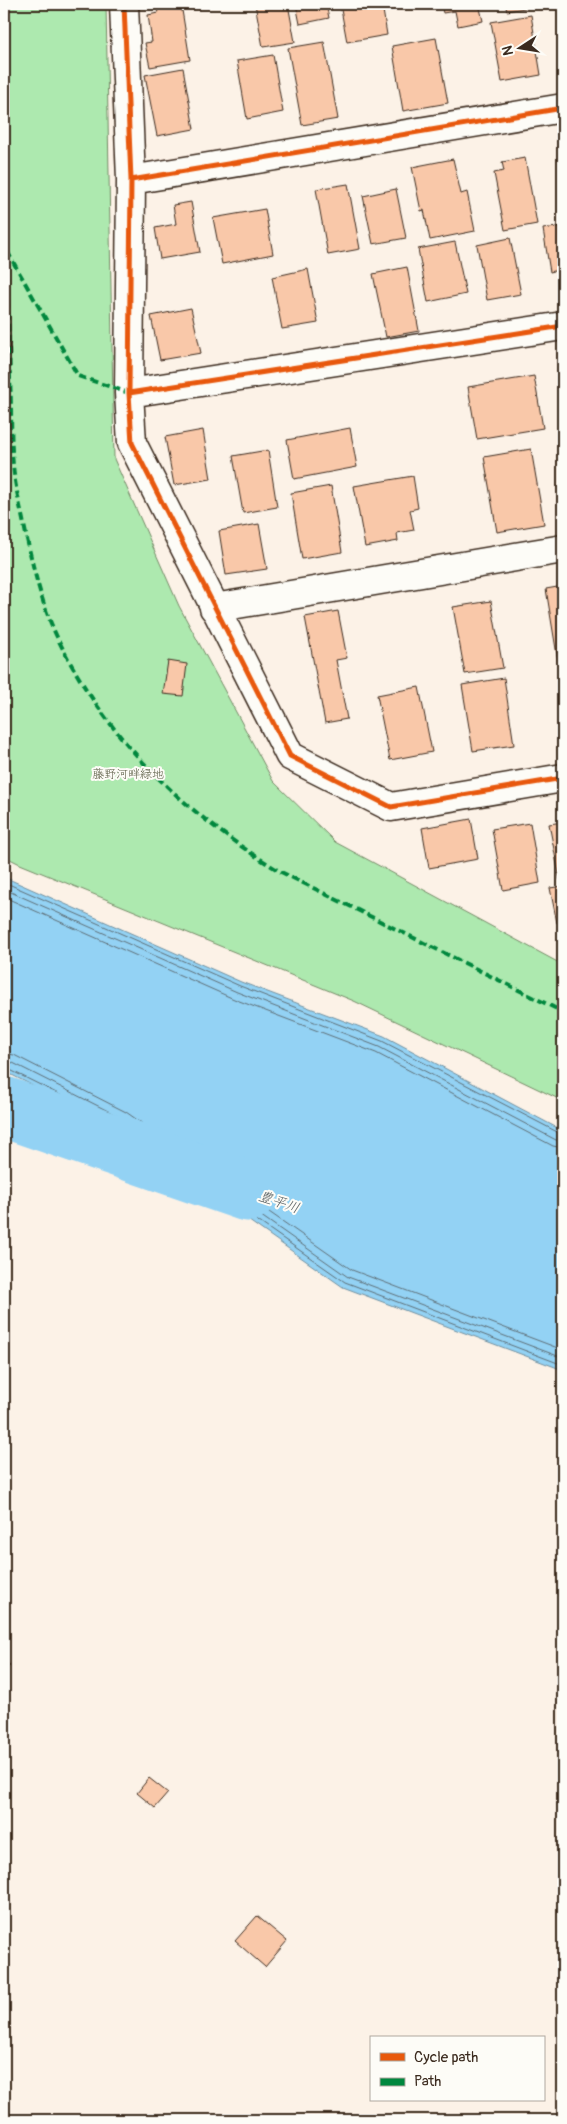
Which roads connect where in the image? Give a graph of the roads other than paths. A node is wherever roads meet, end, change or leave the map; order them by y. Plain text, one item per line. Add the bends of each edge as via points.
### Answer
1 (124, 4) edge
2 (563, 108) edge
3 (131, 180) junction
4 (563, 326) edge
5 (129, 393) junction
6 (563, 549) edge
7 (214, 608) junction
8 (563, 778) edge

1 - 3 street
2 - 3 street
3 - 5 street
4 - 5 street
5 - 7 street via 132,443
6 - 7 street
7 - 8 street via 290,756 391,807

